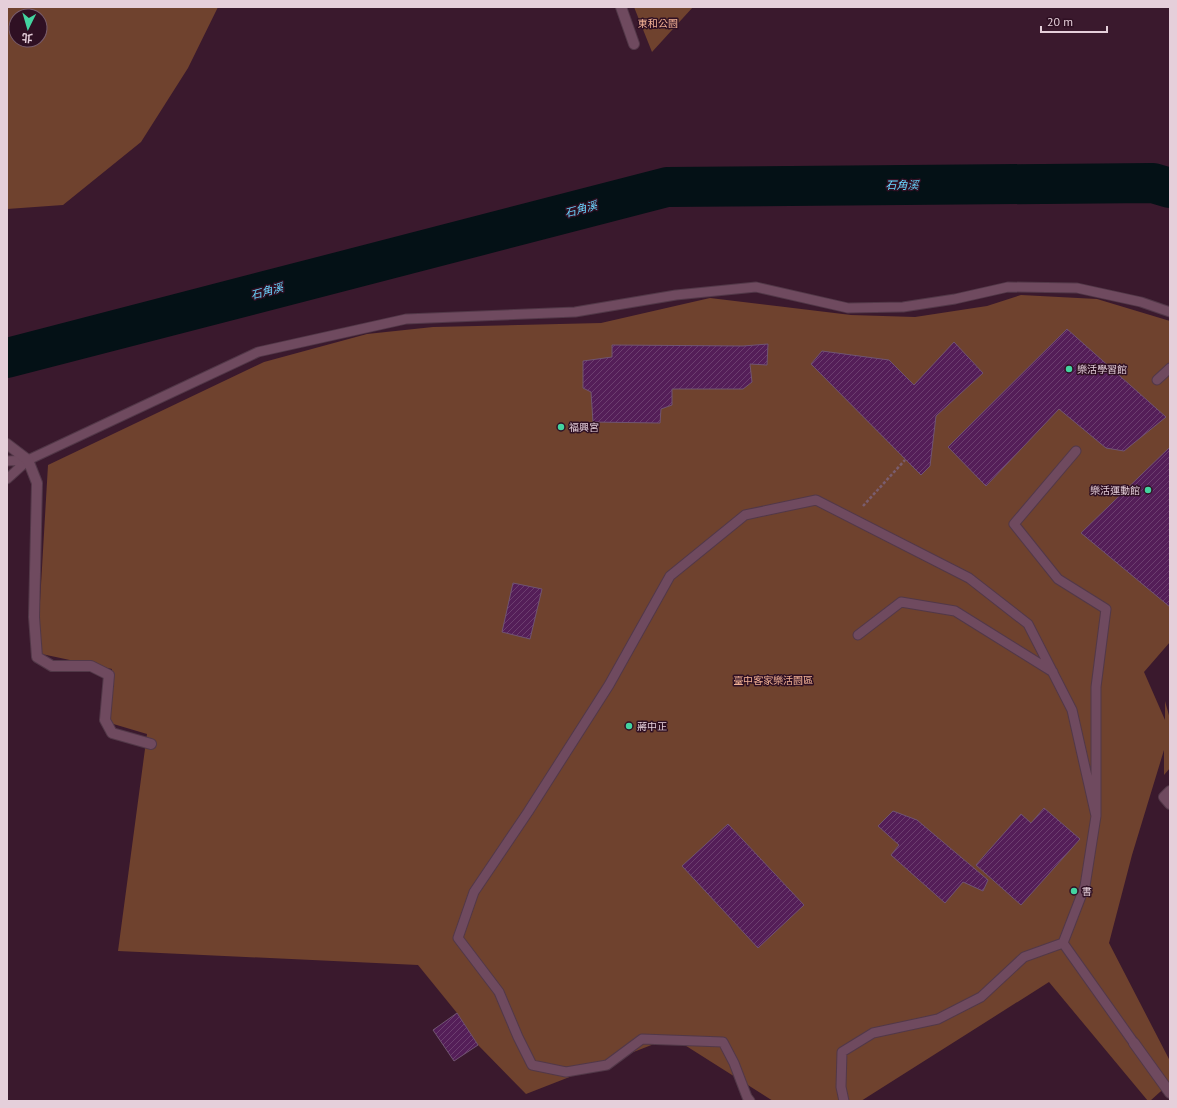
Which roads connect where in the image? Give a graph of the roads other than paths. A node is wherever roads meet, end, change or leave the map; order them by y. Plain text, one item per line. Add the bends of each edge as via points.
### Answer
1 (621, 7) edge
2 (634, 44) dead end
3 (1170, 312) edge
4 (1170, 368) edge
5 (1157, 380) dead end
6 (7, 444) edge
7 (1076, 450) dead end
8 (28, 460) junction
9 (7, 461) edge
10 (7, 479) edge
11 (858, 635) dead end
12 (1053, 673) junction
13 (151, 744) dead end
14 (1170, 791) edge
15 (1170, 804) edge
16 (1096, 816) junction
17 (1063, 943) junction
18 (1134, 1043) joint
19 (1170, 1093) edge
20 (750, 1101) edge
21 (844, 1101) edge

1 - 2 street
3 - 8 lane via 1141,302 1077,288 1008,287 955,300 904,307 848,308 756,287 676,295 575,312 406,319 258,352
4 - 5 lane
6 - 8 street
7 - 16 lane via 1014,524 1058,580 1106,609 1096,687
8 - 9 lane
8 - 10 lane
8 - 13 street via 37,483 34,617 36,657 52,666 91,666 108,675 105,720 112,733
11 - 12 lane via 901,602 955,611
12 - 16 lane via 1072,710
12 - 20 lane via 1028,624 969,578 816,500 745,515 670,576 609,685 474,892 458,938 498,992 532,1065 566,1072 607,1065 642,1039 724,1042
14 - 15 street via 1164,797
16 - 17 lane via 1085,886
17 - 18 lane
17 - 21 lane via 1024,956 981,997 938,1019 873,1033 842,1052 841,1087
18 - 19 street

